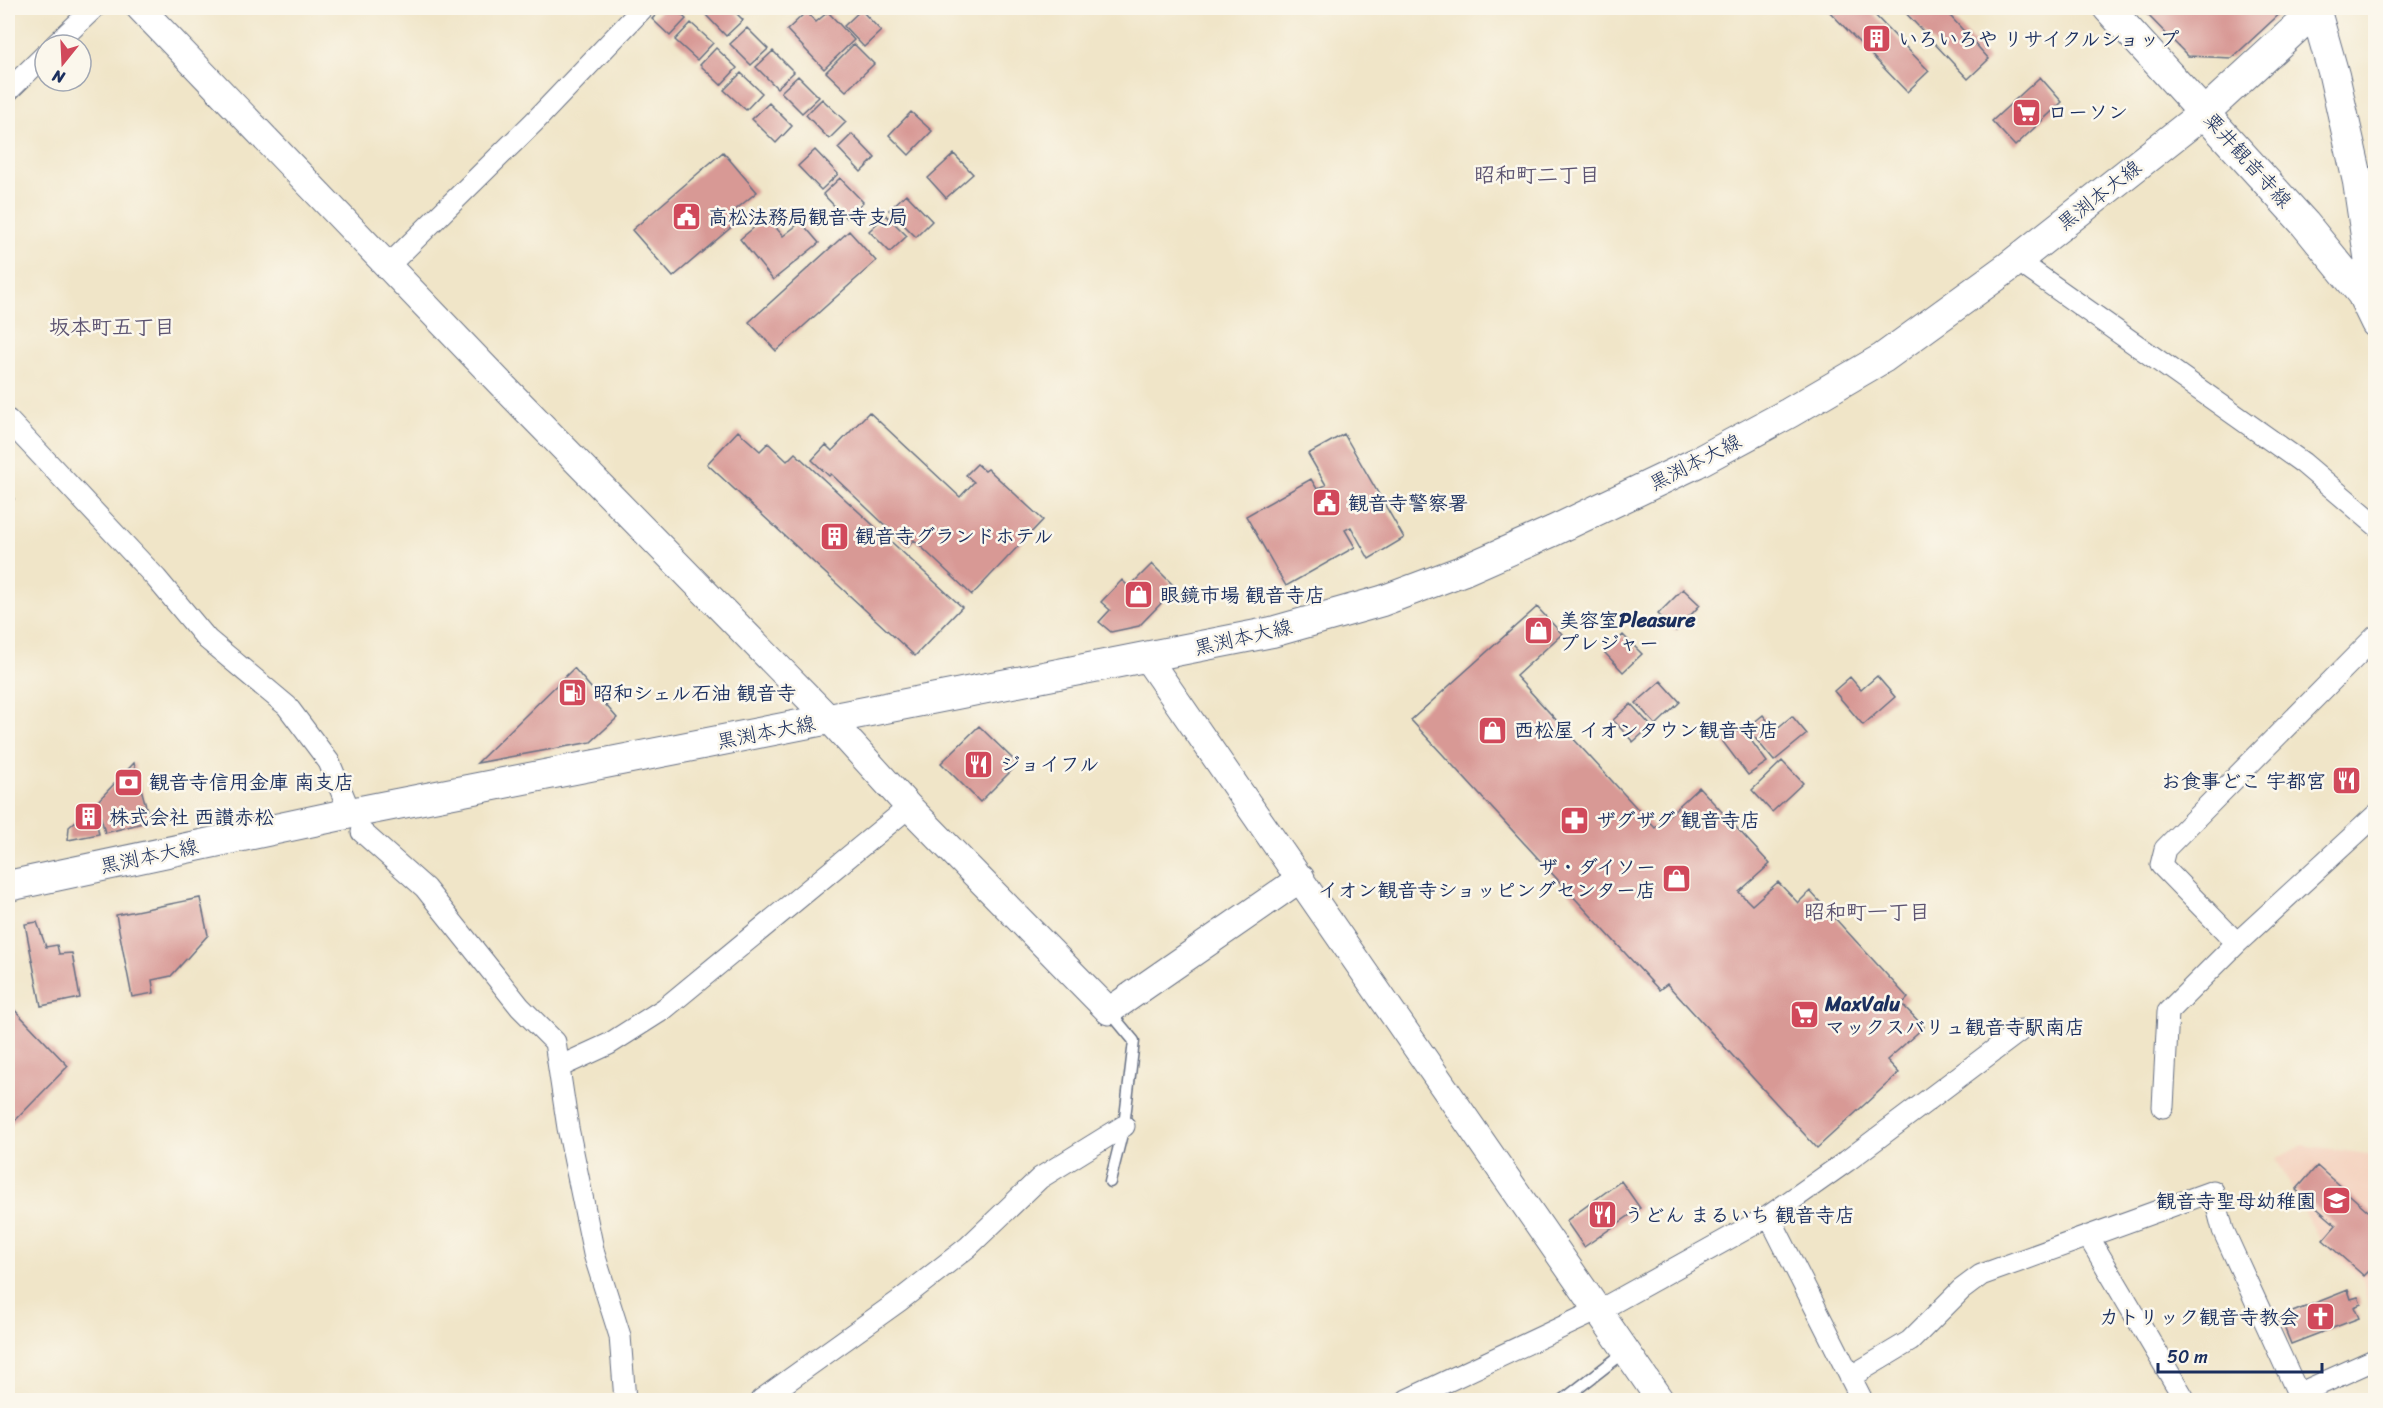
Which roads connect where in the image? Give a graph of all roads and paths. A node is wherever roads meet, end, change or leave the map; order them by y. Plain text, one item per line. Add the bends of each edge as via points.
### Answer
1 (94, 8) edge
2 (140, 8) edge
3 (643, 8) edge
4 (2108, 8) edge
5 (2316, 8) edge
6 (68, 33) edge
7 (33, 67) edge
8 (8, 91) edge
9 (2205, 112) junction
10 (388, 266) junction
11 (2030, 268) dead end
12 (2362, 294) junction
13 (2376, 323) edge
14 (8, 420) edge
15 (2376, 525) edge
16 (2376, 636) edge
17 (1147, 658) junction
18 (830, 720) junction
19 (345, 800) dead end
20 (909, 807) junction
21 (2376, 815) edge
22 (362, 832) dead end
23 (1301, 878) junction
24 (8, 886) edge
25 (2237, 943) junction
26 (1109, 1011) junction
27 (2020, 1030) dead end
28 (559, 1067) junction
29 (2163, 1107) dead end
30 (1124, 1126) junction
31 (1110, 1182) dead end
32 (1769, 1216) junction
33 (2088, 1236) junction
34 (1598, 1310) junction
35 (1626, 1351) junction
36 (2376, 1359) edge
37 (1850, 1377) junction
38 (2299, 1397) edge
39 (625, 1401) edge
40 (761, 1401) edge
41 (1407, 1401) edge
42 (1563, 1401) edge
43 (1660, 1401) edge
44 (1862, 1401) edge
45 (2185, 1401) edge

1 - 6 street
2 - 10 street
3 - 10 street
4 - 9 main road, 粟井観音寺線
5 - 9 main road, 黒渕本大線
5 - 12 main road via 2358,182 2370,263
7 - 8 street
9 - 12 main road, 粟井観音寺線
9 - 17 main road, 黒渕本大線 via 2007,268 1883,358 1695,463 1553,531 1382,601 1272,632
10 - 18 street
11 - 15 street via 2304,463
12 - 13 main road, 粟井観音寺線
14 - 19 street via 156,578 207,639 287,706 329,762
16 - 25 street via 2165,849 2161,865
17 - 18 main road, 黒渕本大線
17 - 23 street
18 - 20 street
18 - 24 main road, 黒渕本大線 via 351,813
20 - 26 street
20 - 28 street via 664,1009 609,1044
21 - 25 street
22 - 28 street via 425,888 520,1007 555,1042
23 - 26 street
23 - 34 street
25 - 29 street via 2168,1012
26 - 30 lane via 1134,1041
27 - 32 street
28 - 39 street via 594,1254 620,1336
30 - 31 lane
30 - 40 street via 1040,1178 968,1247
32 - 34 street
32 - 37 street
33 - 37 street via 1981,1275 1910,1341
33 - 38 street via 2213,1191 2223,1230
33 - 45 street
34 - 35 street
34 - 41 street
35 - 42 lane
35 - 43 street
36 - 38 street
37 - 44 street

